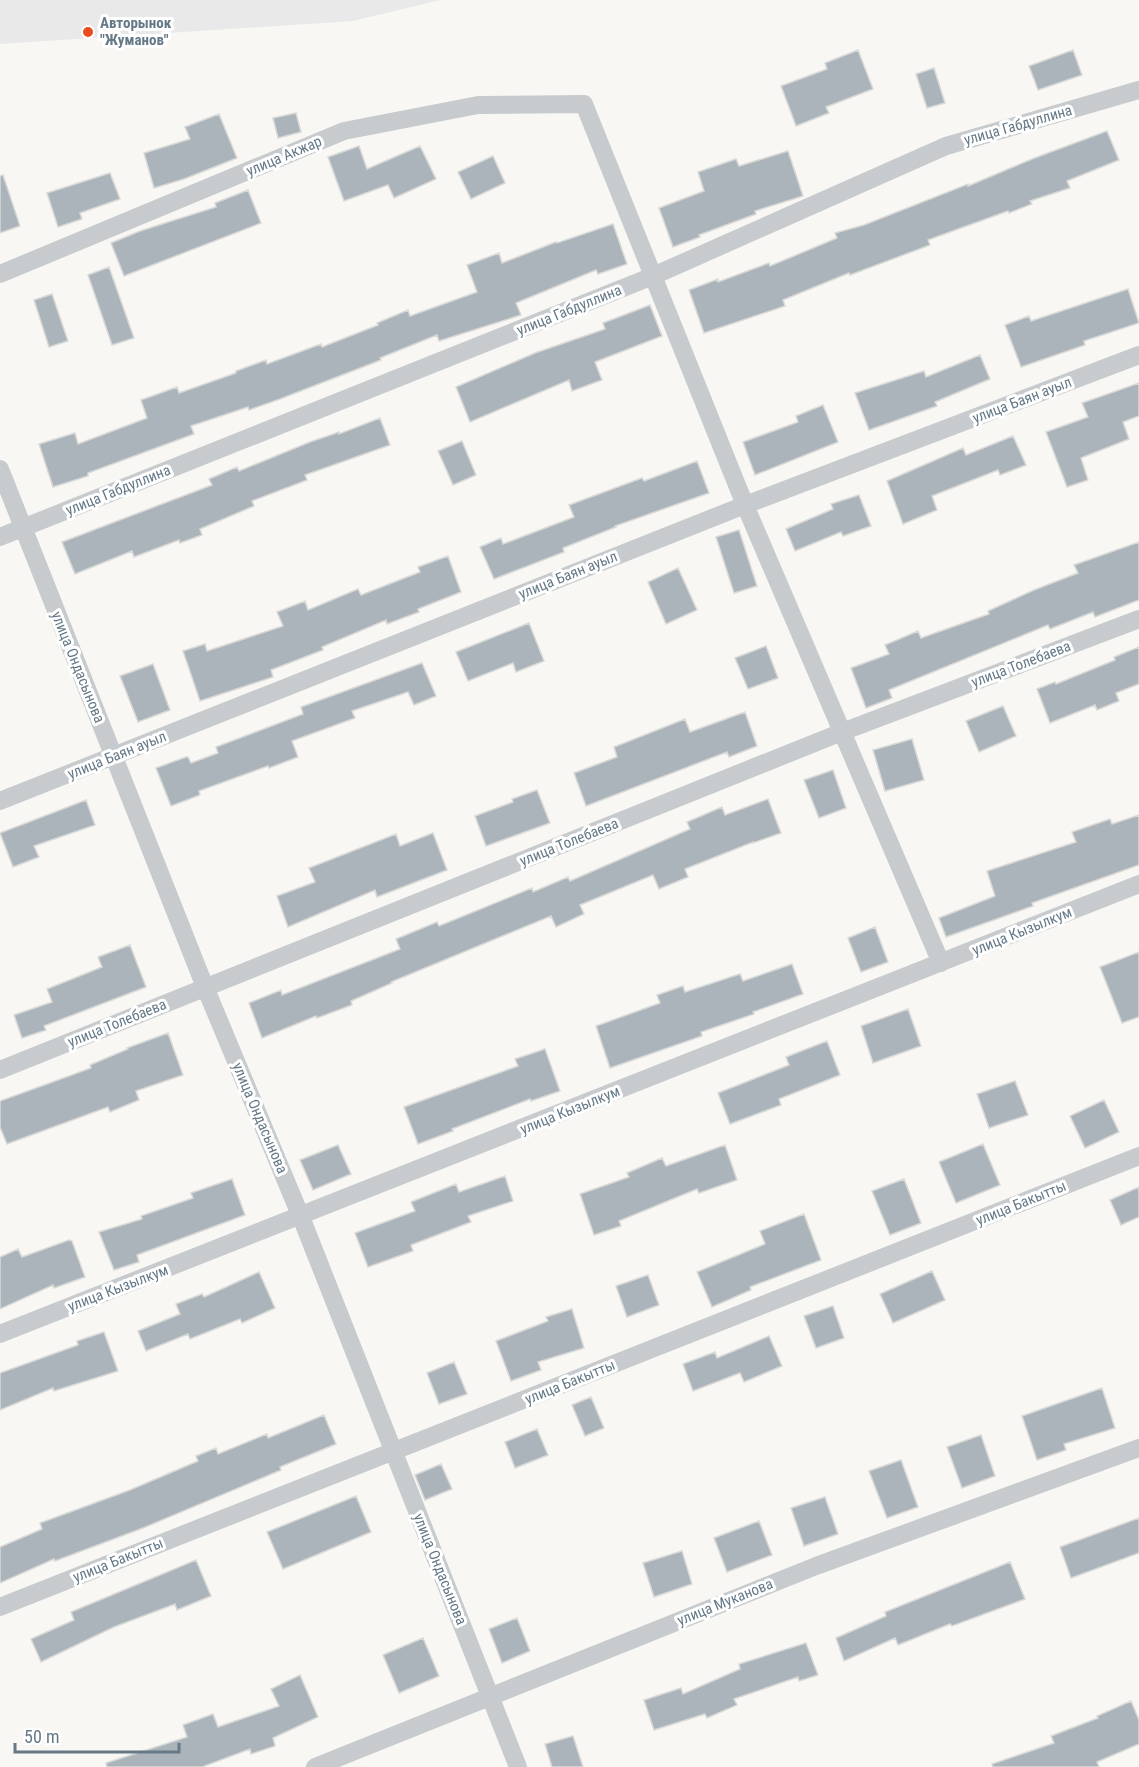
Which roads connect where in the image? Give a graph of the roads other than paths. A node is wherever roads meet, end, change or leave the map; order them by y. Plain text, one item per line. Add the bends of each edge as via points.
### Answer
1 (1139, 90) edge
2 (0, 274) edge
3 (653, 276) junction
4 (1139, 355) edge
5 (0, 469) edge
6 (745, 505) junction
7 (23, 528) junction
8 (0, 537) edge
9 (1139, 619) edge
10 (842, 732) junction
11 (114, 756) junction
12 (0, 801) edge
13 (1139, 884) edge
14 (941, 963) junction
15 (206, 987) junction
16 (0, 1070) edge
17 (1139, 1156) edge
18 (301, 1217) junction
19 (0, 1334) edge
20 (1139, 1448) edge
21 (393, 1452) junction
22 (0, 1607) edge
23 (490, 1695) junction
24 (315, 1767) edge
25 (518, 1767) edge

1 - 3 street, улица Габдуллина via 946,146
2 - 3 street, улица Акжар via 344,131 478,105 584,104
3 - 6 street
3 - 7 street, улица Габдуллина
4 - 6 street, улица Баян ауыл
5 - 7 street, улица Ондасынова
6 - 10 street
6 - 11 street, улица Баян ауыл
7 - 8 street, улица Габдуллина
7 - 11 street, улица Ондасынова
9 - 10 street, улица Толебаева
10 - 14 street
10 - 15 street, улица Толебаева
11 - 12 street, улица Баян ауыл
11 - 15 street, улица Ондасынова
13 - 14 street, улица Кызылкум
14 - 18 street, улица Кызылкум
15 - 16 street, улица Толебаева
15 - 18 street, улица Ондасынова
17 - 21 street, улица Бакытты
18 - 19 street, улица Кызылкум
18 - 21 street, улица Ондасынова
20 - 23 street, улица Муканова via 816,1566
21 - 22 street, улица Бакытты
21 - 23 street, улица Ондасынова
23 - 24 street, улица Муканова
23 - 25 street, улица Ондасынова

